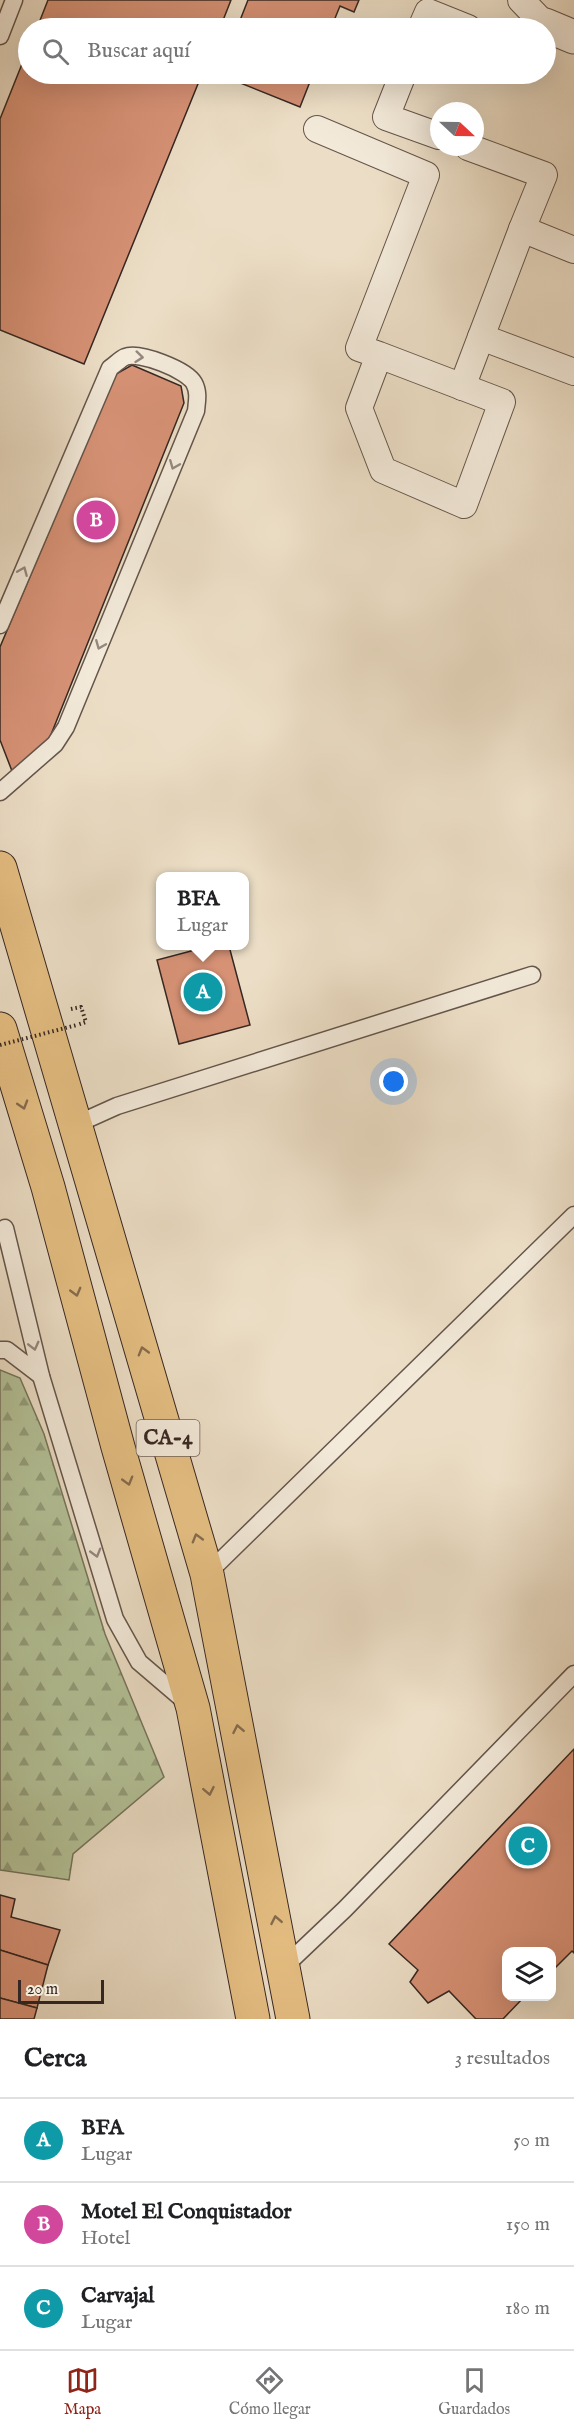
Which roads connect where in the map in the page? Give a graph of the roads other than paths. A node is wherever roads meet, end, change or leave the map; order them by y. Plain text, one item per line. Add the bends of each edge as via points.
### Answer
1 (14, 0) edge
2 (521, 0) edge
3 (538, 18) edge
4 (0, 36) edge
5 (399, 84) edge
6 (317, 129) dead end
7 (430, 133) edge
8 (484, 153) edge
9 (522, 229) junction
10 (574, 250) edge
11 (481, 337) junction
12 (379, 355) junction
13 (574, 372) edge
14 (462, 387) junction
15 (0, 625) edge
16 (0, 792) edge
17 (0, 868) edge
18 (532, 975) dead end
19 (0, 1029) edge
20 (77, 1124) junction
21 (574, 1215) edge
22 (2, 1220) edge
23 (0, 1252) edge
24 (0, 1350) edge
25 (41, 1376) junction
26 (207, 1574) junction
27 (574, 1674) edge
28 (193, 1708) junction
29 (285, 1966) junction
30 (253, 2019) edge
31 (293, 2019) edge

1 - 4 lane
2 - 3 street
5 - 7 street via 386,117
6 - 12 street via 426,175 359,348
8 - 9 street via 544,175
9 - 10 street
9 - 11 street
11 - 13 street
11 - 14 street
12 - 14 street
12 - 14 street via 359,408 383,470 464,504 502,402
15 -> 16 lane via 110,369 124,357 139,355 194,381 198,395 196,411 66,727 55,744
17 - 20 highway, CA-4
18 - 20 lane via 117,1106
19 -> 28 highway, CA-4
26 -> 20 highway, CA-4
21 - 26 lane
22 - 23 lane
22 -> 25 lane
24 - 25 lane via 6,1350
25 -> 28 lane via 115,1619 139,1662
29 -> 26 highway, CA-4
27 - 29 lane
28 -> 30 highway, CA-4
29 - 31 highway, CA-4

